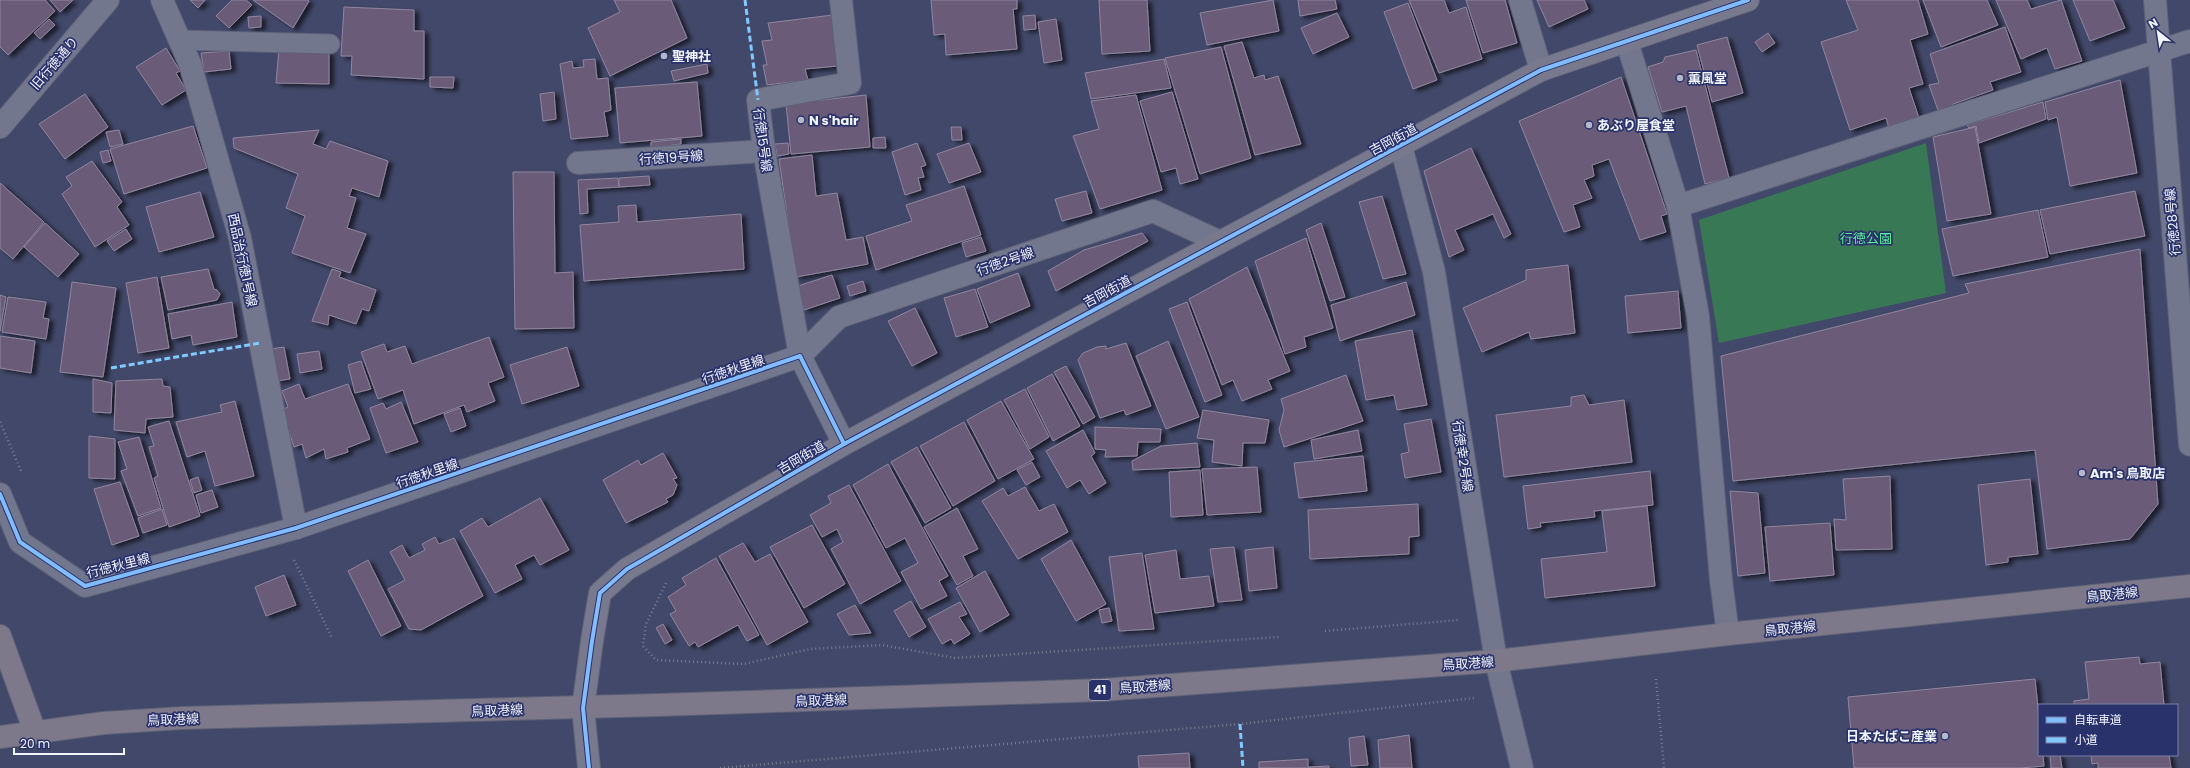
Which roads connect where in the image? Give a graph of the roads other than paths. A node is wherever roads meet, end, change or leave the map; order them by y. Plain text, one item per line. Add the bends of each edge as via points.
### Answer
1 (108, 0) edge
2 (162, 0) edge
3 (841, 0) edge
4 (1520, 0) edge
5 (1748, 0) edge
6 (2155, 0) edge
7 (179, 40) junction
8 (2190, 41) edge
9 (1626, 42) junction
10 (330, 44) dead end
11 (2159, 51) junction
12 (1542, 70) junction
13 (0, 127) edge
14 (1401, 146) junction
15 (764, 151) junction
16 (578, 163) dead end
17 (1678, 206) junction
18 (1220, 242) junction
19 (800, 356) junction
20 (844, 444) junction
21 (2190, 445) edge
22 (0, 494) edge
23 (296, 528) junction
24 (2190, 586) edge
25 (1728, 634) junction
26 (0, 636) edge
27 (1496, 661) junction
28 (583, 708) junction
29 (35, 732) junction
30 (3, 737) edge
31 (589, 768) edge
32 (1522, 768) edge

1 - 13 street, 旧行徳通り
2 - 7 street, 西品治行徳1号線
3 - 15 street, 行徳15号線 via 850,83 758,100
4 - 12 street
5 - 9 street, 吉岡街道
6 - 11 street, 行徳28号線
7 - 10 lane
7 - 23 street, 西品治行徳1号線 via 190,64 240,238
8 - 11 street
9 - 12 street, 吉岡街道
9 - 17 street
11 - 17 street
11 - 21 street, 行徳28号線
12 - 14 street, 吉岡街道
14 - 18 street, 吉岡街道
14 - 27 street, 行徳幸2号線 via 1434,272
15 - 16 street, 行徳19号線
15 - 19 street, 行徳15号線
17 - 25 street via 1698,316
18 - 19 street, 行徳2号線 via 1152,211 839,316
18 - 20 street, 吉岡街道
19 - 20 street
19 - 23 street, 行徳秋里線
20 - 28 street, 吉岡街道 via 660,549 628,569 600,593
22 - 23 street, 行徳秋里線 via 20,542 85,586
24 - 25 main road, 鳥取港線 / 41
25 - 27 main road, 鳥取港線 / 41
26 - 29 main road
27 - 28 main road, 鳥取港線 / 41 via 1102,690
27 - 32 street, 行徳幸2号線
28 - 29 main road, 鳥取港線 / 41 via 182,718 104,723
28 - 31 street, 吉岡街道
29 - 30 main road, 鳥取港線 / 41

